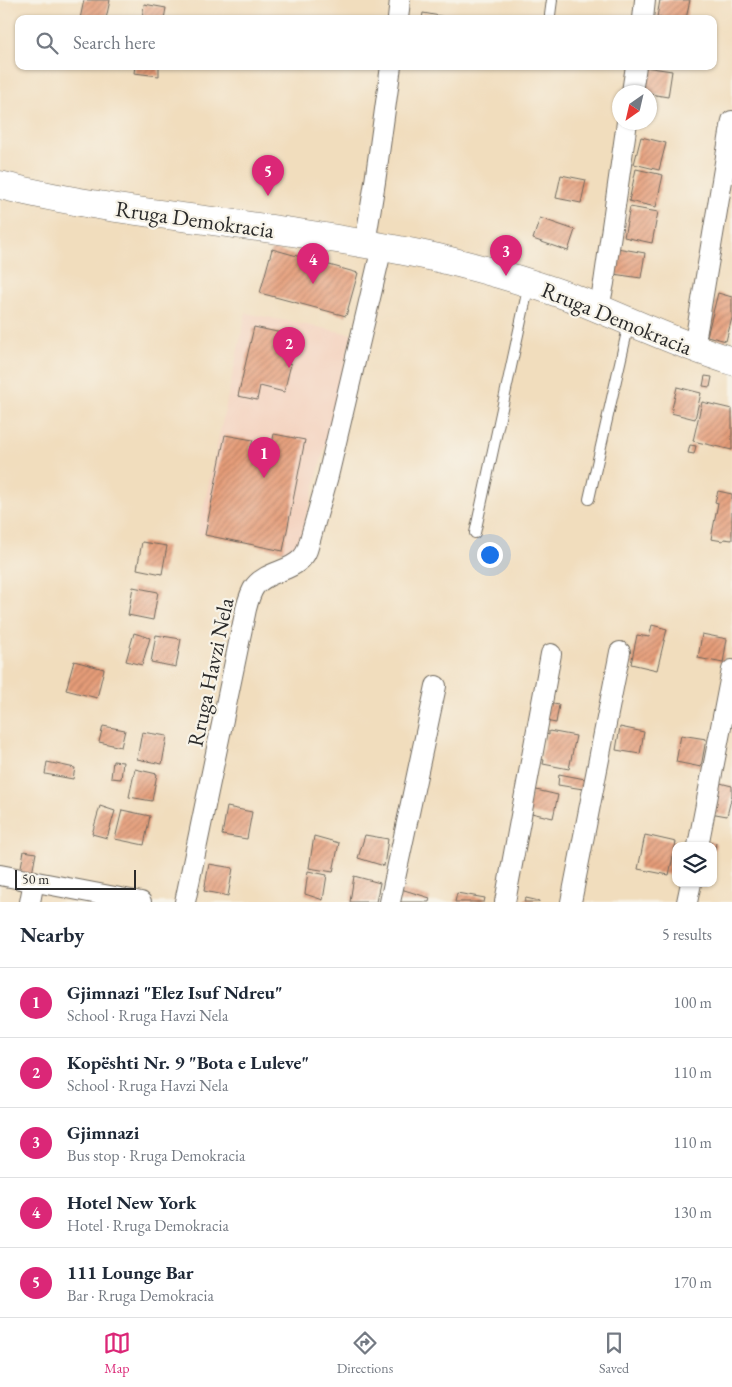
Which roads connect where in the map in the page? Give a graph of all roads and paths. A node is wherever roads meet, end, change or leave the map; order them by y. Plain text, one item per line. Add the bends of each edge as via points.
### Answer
1 (400, 0) edge
2 (552, 0) edge
3 (645, 0) edge
4 (398, 15) edge
5 (550, 15) edge
6 (643, 15) edge
7 (390, 70) edge
8 (635, 70) edge
9 (633, 85) edge
10 (732, 121) edge
11 (626, 130) edge
12 (0, 185) edge
13 (374, 246) junction
14 (530, 283) junction
15 (599, 308) junction
16 (629, 322) junction
17 (694, 348) junction
18 (732, 361) edge
19 (589, 499) dead end
20 (476, 533) dead end
21 (620, 652) dead end
22 (551, 654) dead end
23 (732, 670) edge
24 (436, 686) dead end
25 (699, 842) edge
26 (0, 875) edge
27 (34, 882) junction
28 (690, 887) edge
29 (30, 902) edge
30 (141, 902) edge
31 (185, 902) edge
32 (390, 902) edge
33 (505, 902) edge
34 (571, 902) edge
35 (687, 902) edge

1 - 4 street
2 - 5 lane
3 - 6 street
7 - 13 street, Rruga Havzi Nela via 375,182
8 - 9 street
10 - 17 street
11 - 15 street
12 - 13 main road, Rruga Demokracia via 139,212 303,233
13 - 14 main road, Rruga Demokracia via 440,259
13 - 31 street, Rruga Havzi Nela via 328,476 308,547 303,557 263,579 250,595
14 - 15 main road, Rruga Demokracia
14 - 20 lane
15 - 16 main road, Rruga Demokracia
16 - 17 main road, Rruga Demokracia
16 - 19 lane
17 - 18 main road, Rruga Demokracia
21 - 34 street
22 - 33 street
23 - 25 street
24 - 32 street
26 - 27 street
27 - 29 street
27 - 30 street
28 - 35 street

